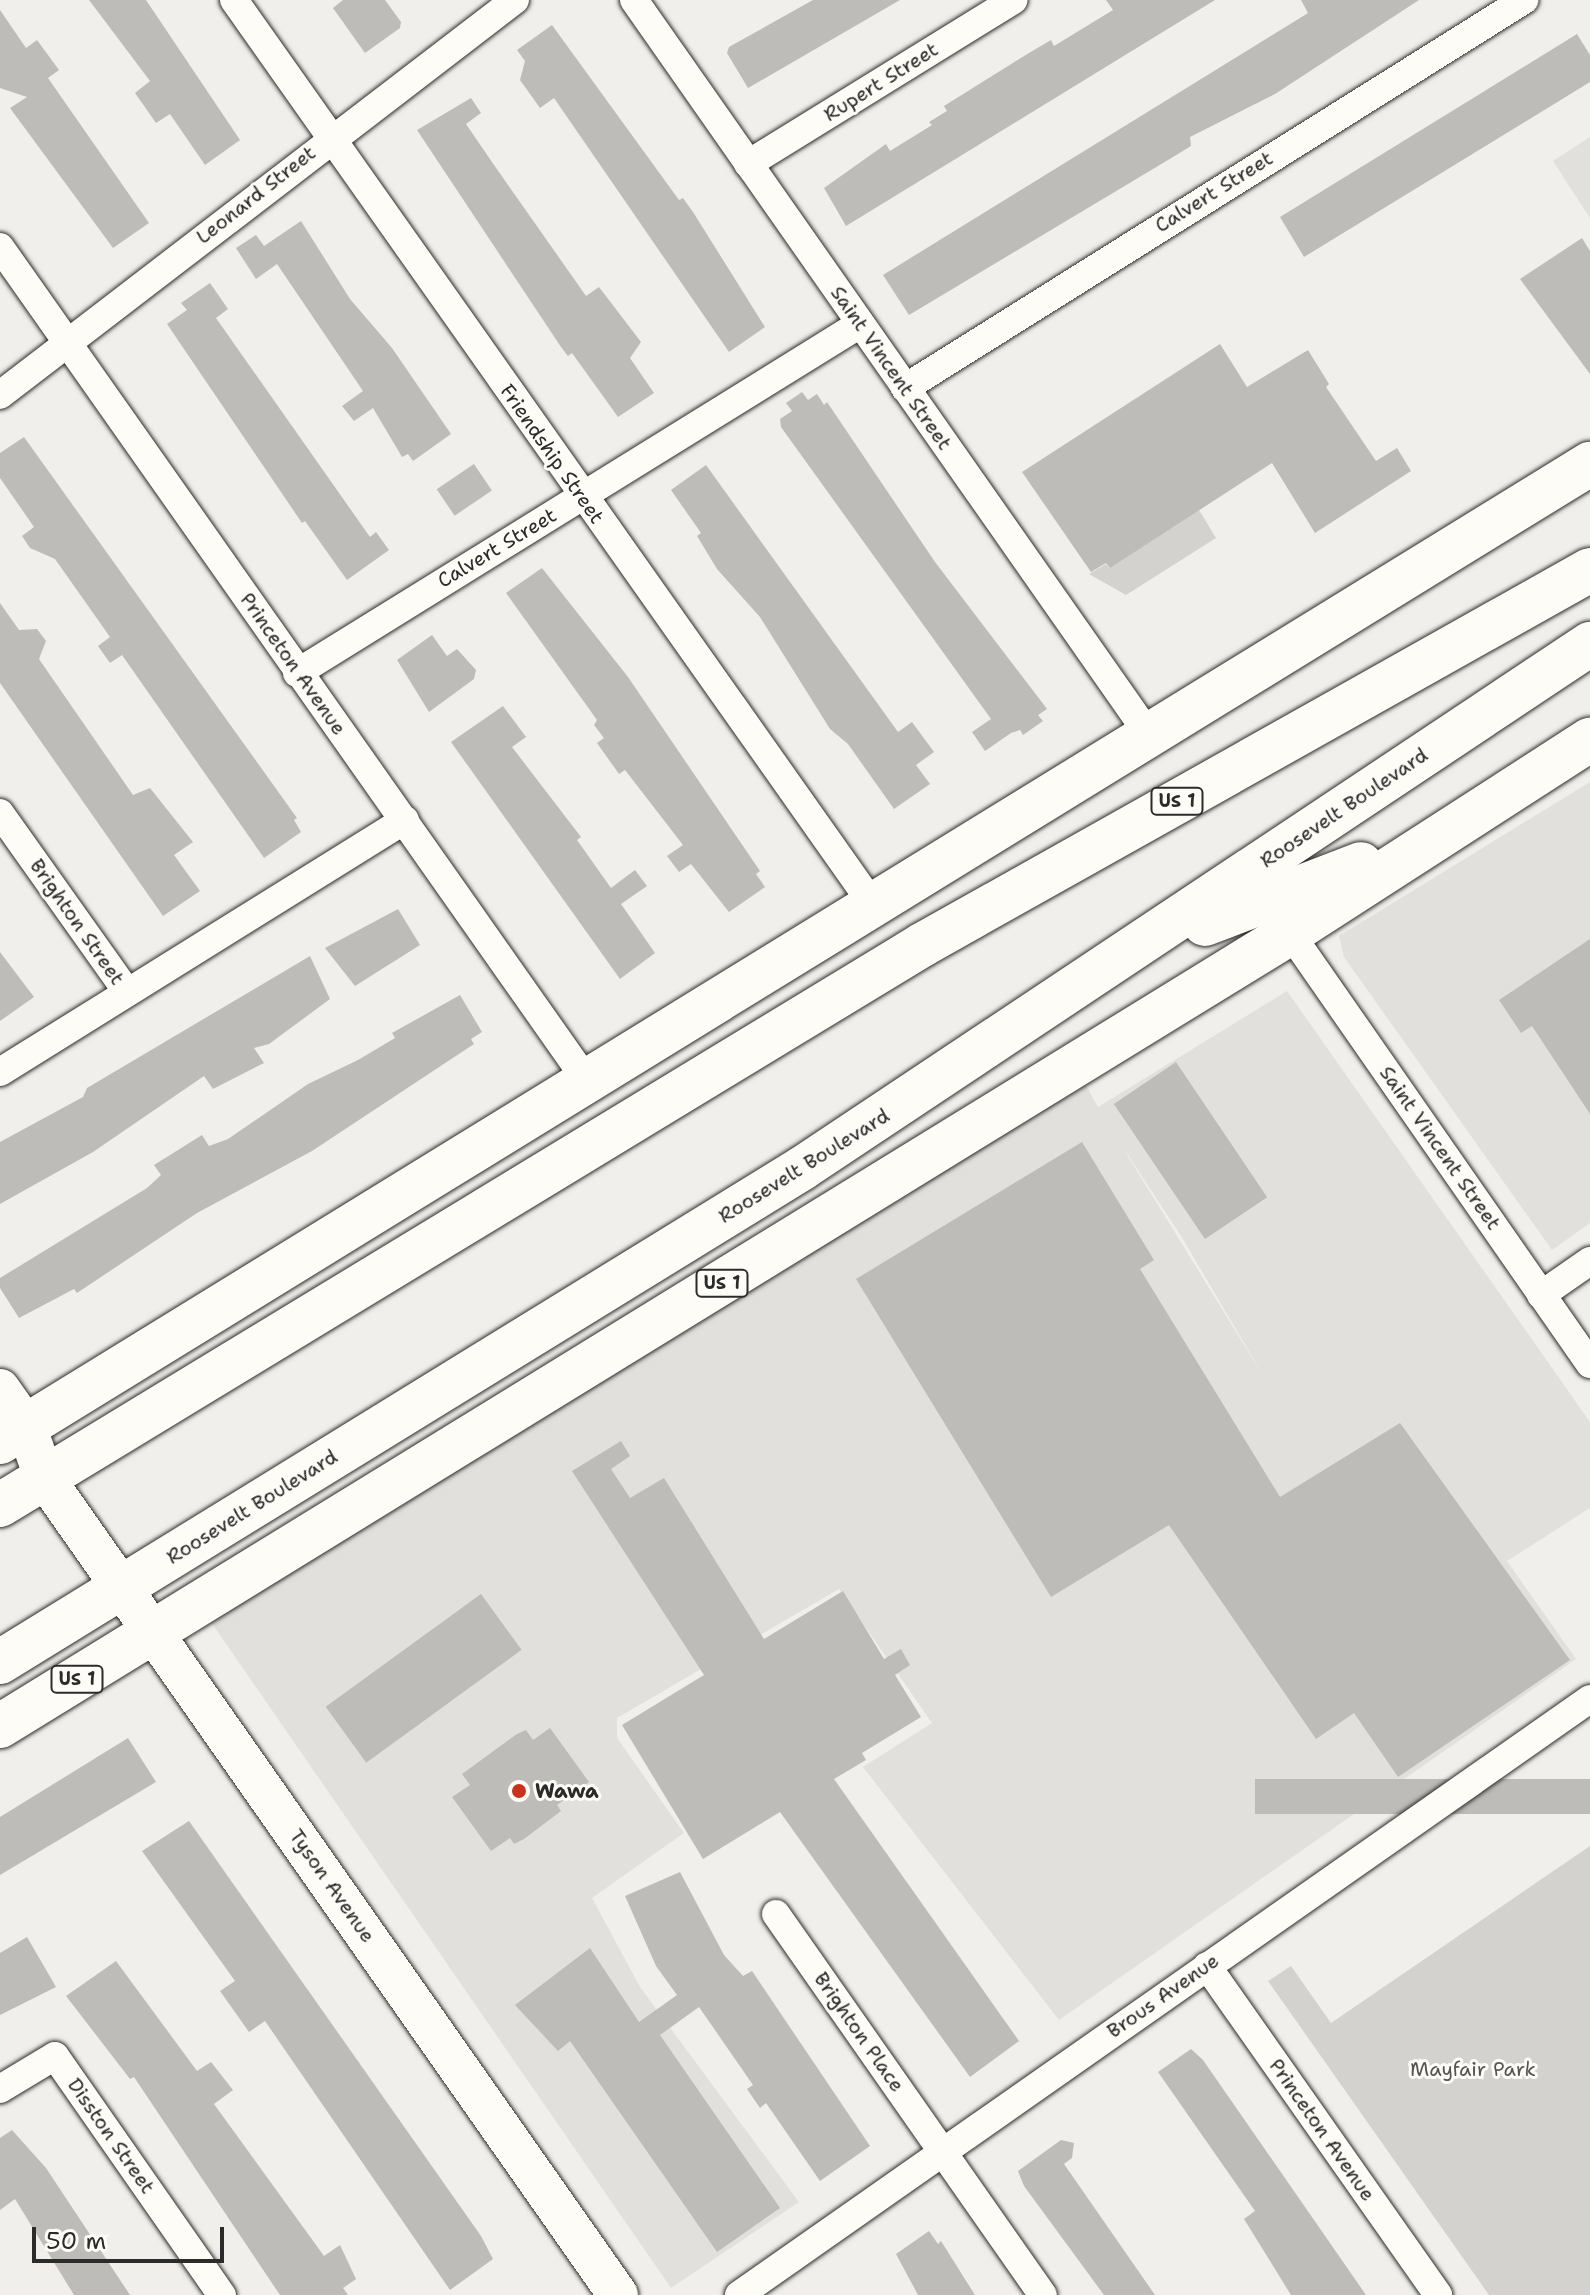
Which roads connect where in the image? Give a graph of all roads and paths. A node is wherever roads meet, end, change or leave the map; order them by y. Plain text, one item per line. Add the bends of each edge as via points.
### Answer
1 (234, 0) edge
2 (515, 0) edge
3 (634, 0) edge
4 (1014, 0) edge
5 (1524, 0) edge
6 (330, 137) junction
7 (748, 164) junction
8 (0, 247) edge
9 (860, 324) junction
10 (67, 342) junction
11 (905, 388) junction
12 (0, 395) edge
13 (1590, 464) edge
14 (581, 497) junction
15 (1590, 570) edge
16 (1590, 644) edge
17 (297, 673) junction
18 (1149, 735) junction
19 (1590, 740) edge
20 (0, 813) edge
21 (405, 820) junction
22 (1434, 836) junction
23 (873, 905) junction
24 (1290, 933) junction
25 (1135, 950) junction
26 (127, 992) junction
27 (0, 1072) edge
28 (587, 1081) junction
29 (1590, 1261) edge
30 (1541, 1295) junction
31 (312, 1314) junction
32 (1590, 1364) edge
33 (0, 1389) edge
34 (9, 1439) edge
35 (44, 1477) junction
36 (0, 1505) edge
37 (121, 1587) junction
38 (153, 1632) junction
39 (0, 1662) edge
40 (1590, 1699) edge
41 (0, 1726) edge
42 (776, 1914) dead end
43 (1207, 1966) junction
44 (0, 2089) edge
45 (942, 2150) junction
46 (222, 2295) edge
47 (618, 2295) edge
48 (739, 2295) edge
49 (1043, 2295) edge
50 (1438, 2295) edge

1 - 6 street, Friendship Street
2 - 6 street, Leonard Street
3 - 7 street, Saint Vincent Street
4 - 7 street, Rupert Street
5 - 11 street, Calvert Street
6 - 10 street, Leonard Street
6 - 14 street, Friendship Street
7 - 9 street, Saint Vincent Street
8 - 10 street, Princeton Avenue
9 - 11 street, Saint Vincent Street
9 - 14 street, Calvert Street
10 - 12 street, Leonard Street
10 - 17 street, Princeton Avenue
11 - 18 street, Saint Vincent Street
13 - 18 highway
14 - 17 street, Calvert Street
14 - 23 street, Friendship Street
15 - 31 highway, US 1 via 922,945
16 - 25 highway, Roosevelt Boulevard / US 1
17 - 21 street, Princeton Avenue
18 - 23 highway
19 - 22 highway, US 1
20 - 26 street, Brighton Street
21 - 26 street
21 - 28 street, Princeton Avenue
22 - 24 highway, US 1
22 - 25 highway
23 - 28 highway
24 - 30 street, Saint Vincent Street
24 - 38 highway, US 1
25 - 37 highway, Roosevelt Boulevard / US 1 via 801,1169
26 - 27 street
28 - 31 highway
28 - 34 highway
29 - 30 street
30 - 32 street, Saint Vincent Street
31 - 35 highway, US 1
33 - 34 street, Tyson Avenue
34 - 35 street, Tyson Avenue
35 - 36 highway, US 1
35 - 37 street, Tyson Avenue
37 - 38 street, Tyson Avenue
37 - 39 highway, Roosevelt Boulevard / US 1
38 - 41 highway, US 1
38 - 47 street, Tyson Avenue
40 - 43 street, Brous Avenue
42 - 45 street, Brighton Place
43 - 45 street, Brous Avenue
43 - 50 street, Princeton Avenue
44 - 46 street, Disston Street via 55,2056
45 - 48 street, Brous Avenue
45 - 49 street

